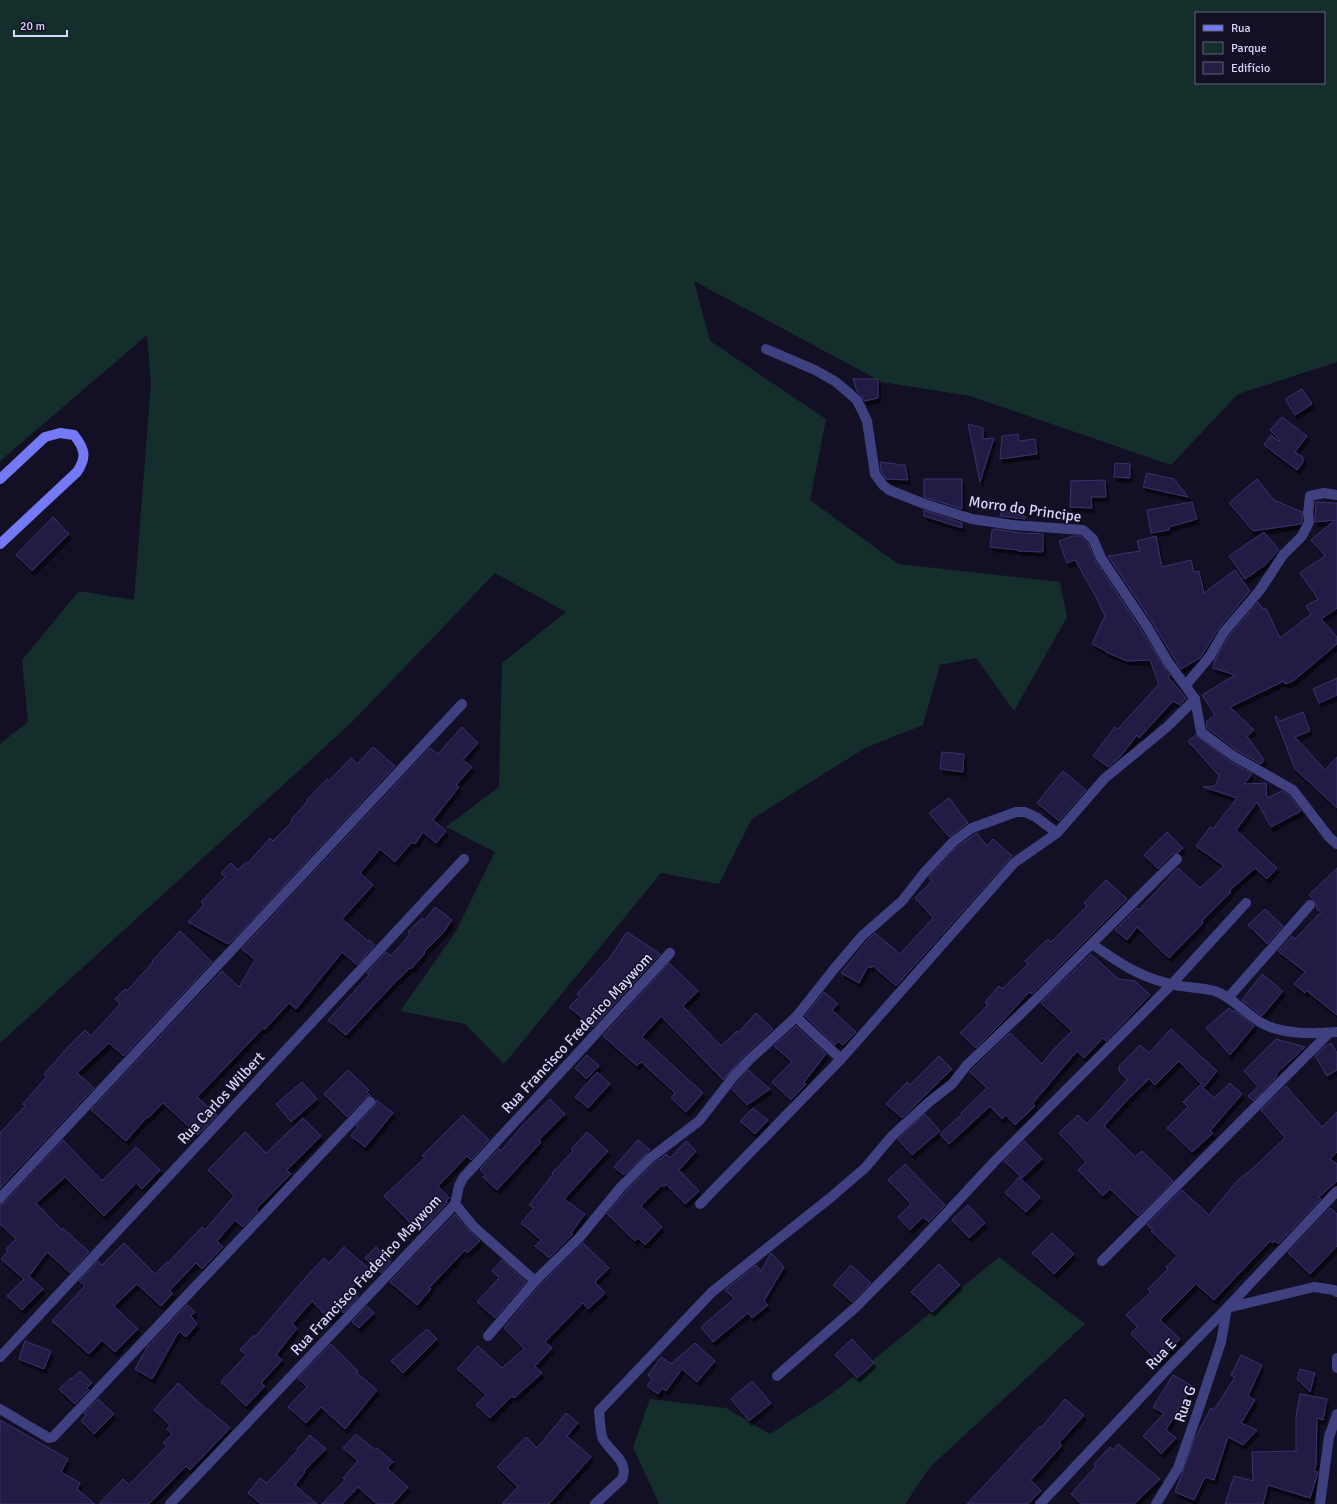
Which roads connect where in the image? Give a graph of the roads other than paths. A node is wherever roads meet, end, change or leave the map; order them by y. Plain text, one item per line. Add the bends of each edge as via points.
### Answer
1 (766, 348) dead end
2 (0, 479) edge
3 (1337, 495) edge
4 (0, 544) edge
5 (1186, 685) junction
6 (1195, 699) junction
7 (462, 704) dead end
8 (1057, 833) junction
9 (1337, 844) edge
10 (464, 859) dead end
11 (1177, 859) dead end
12 (1246, 903) dead end
13 (1310, 905) dead end
14 (1092, 944) junction
15 (670, 953) dead end
16 (1171, 985) junction
17 (1228, 998) junction
18 (796, 1017) junction
19 (1333, 1032) edge
20 (841, 1059) junction
21 (370, 1102) dead end
22 (1337, 1191) edge
23 (0, 1198) edge
24 (455, 1204) junction
25 (700, 1204) dead end
26 (1102, 1261) dead end
27 (535, 1281) junction
28 (1337, 1292) edge
29 (1227, 1308) junction
30 (488, 1336) dead end
31 (0, 1357) edge
32 (1337, 1358) edge
33 (1337, 1368) edge
34 (777, 1376) dead end
35 (0, 1409) edge
36 (1337, 1414) edge
37 (170, 1504) edge
38 (595, 1504) edge
39 (1040, 1504) edge
40 (1156, 1504) edge
41 (1320, 1504) edge

1 - 5 street, Morro do Principe via 836,382 857,400 866,421 875,474 889,490 972,519 1083,530 1093,538 1101,558 1168,662
2 - 4 street via 45,437 60,433 74,435 82,444 84,457 77,472
3 - 5 street via 1324,493 1310,496 1309,522 1302,536 1283,556 1260,590 1224,632 1210,656
5 - 6 street, Morro do Principe
6 - 8 street via 1167,727 1105,778
6 - 9 street, Morro do Principe via 1201,732 1232,755 1293,790
7 - 23 street
8 - 18 street via 1025,812 1016,812 972,828 954,841 924,872 902,901 862,936
8 - 20 street via 1014,863
10 - 31 street, Rua Carlos Wilbert
11 - 14 street
12 - 16 street
13 - 17 street
14 - 16 street via 1141,975
14 - 38 street via 967,1064 952,1084 892,1136 865,1168 712,1292 599,1411 602,1436 621,1461 624,1470 622,1479
15 - 24 street, Rua Francisco Frederico Maywom via 463,1178 458,1186
16 - 17 street via 1215,991
16 - 34 street via 995,1161 866,1296
17 - 19 street via 1260,1023 1273,1028 1286,1032
18 - 20 street
18 - 27 street via 734,1076 699,1121 649,1159 621,1187 579,1238
19 - 26 street
20 - 25 street
21 - 35 street via 54,1437 49,1438
22 - 29 street, Rua E
24 - 27 street via 474,1227
24 - 37 street, Rua Francisco Frederico Maywom
27 - 30 street
28 - 29 street via 1314,1287
29 - 39 street, Rua E
29 - 40 street, Rua G via 1221,1342 1178,1468
32 - 33 street
36 - 41 street via 1329,1437

